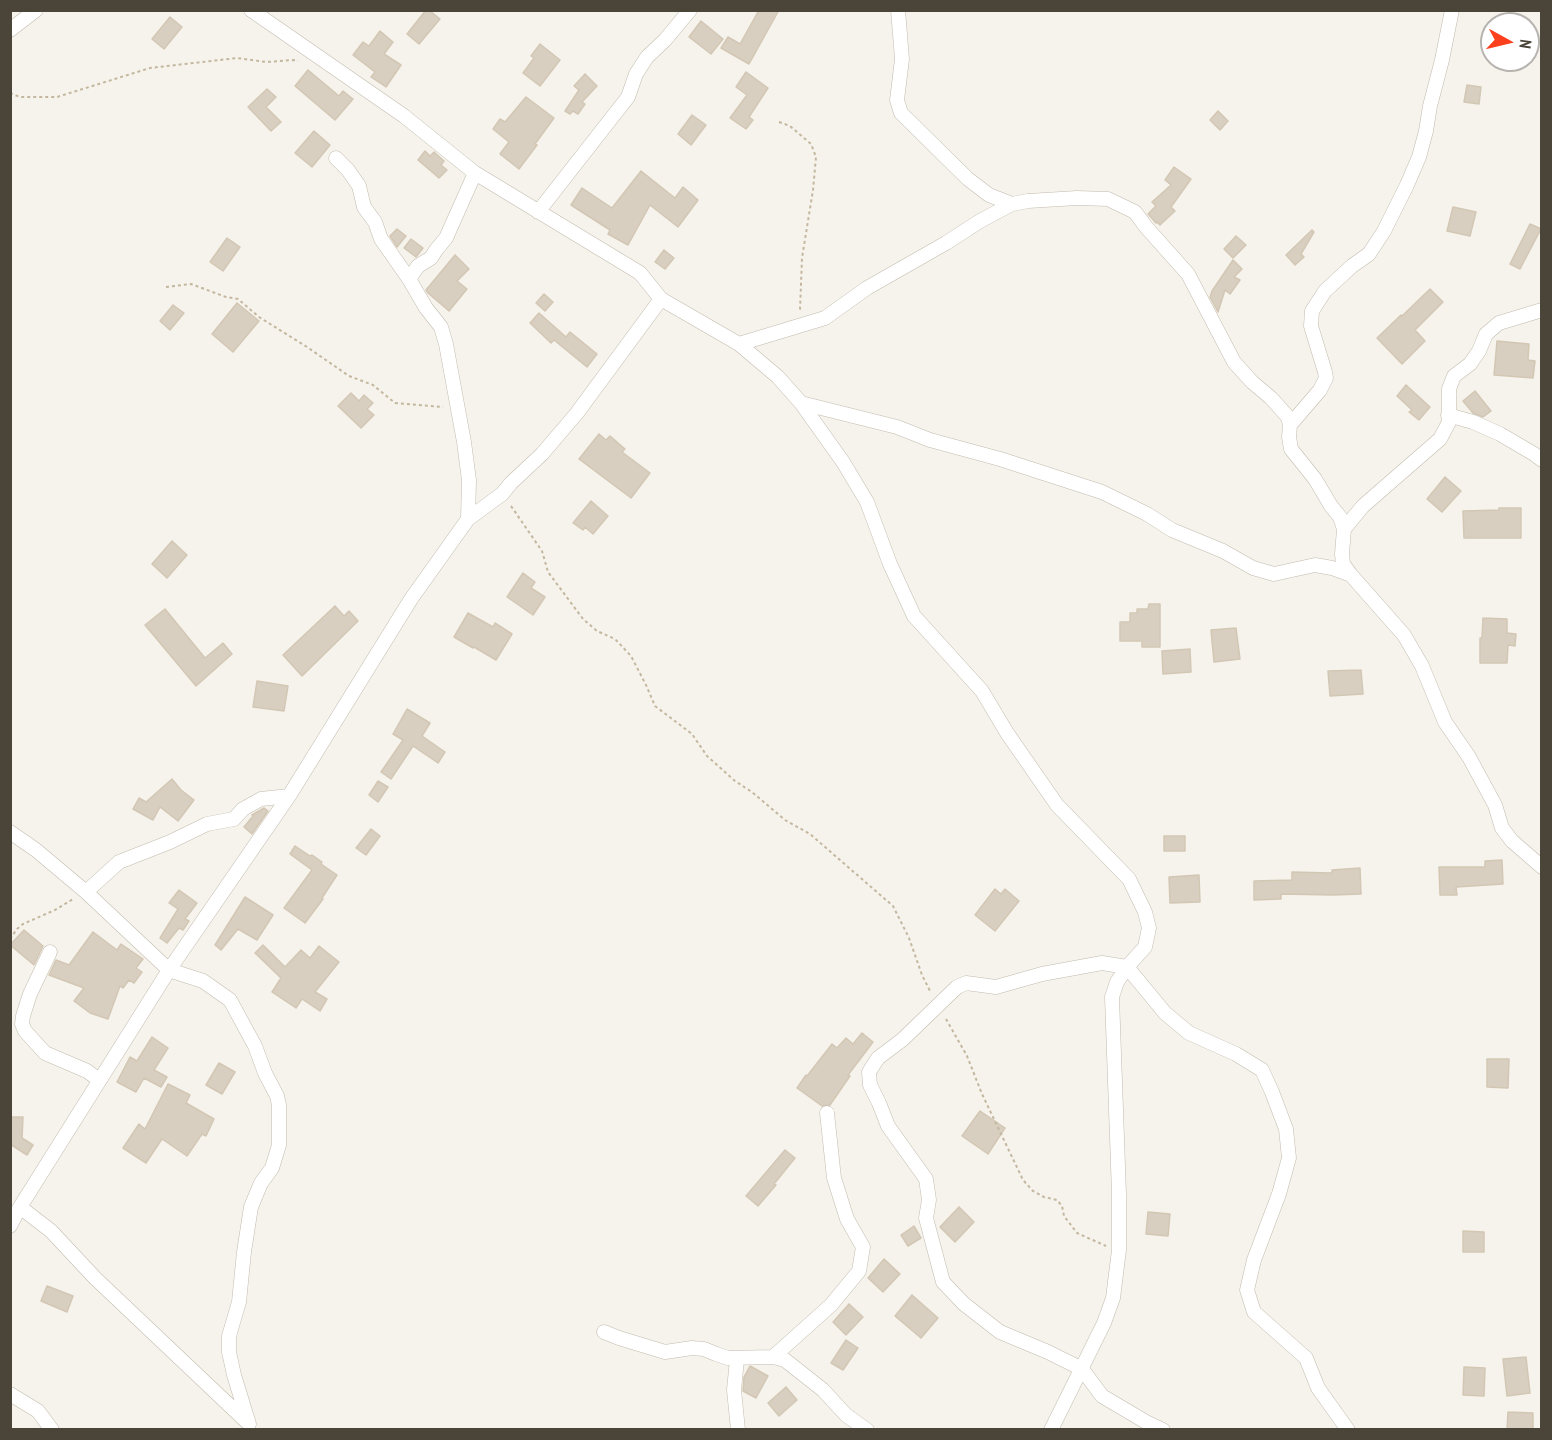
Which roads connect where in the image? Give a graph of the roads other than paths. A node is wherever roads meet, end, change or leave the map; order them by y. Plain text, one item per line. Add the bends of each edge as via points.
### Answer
1 (36, 10) edge
2 (252, 10) edge
3 (690, 10) edge
4 (898, 10) edge
5 (1452, 10) edge
6 (10, 30) edge
7 (336, 158) dead end
8 (475, 173) junction
9 (1012, 204) junction
10 (538, 212) junction
11 (409, 279) junction
12 (661, 298) junction
13 (1542, 310) edge
14 (740, 344) junction
15 (801, 403) junction
16 (1448, 415) junction
17 (1290, 425) junction
18 (1542, 460) edge
19 (468, 519) junction
20 (1344, 529) junction
21 (1351, 575) junction
22 (290, 796) junction
23 (10, 832) edge
24 (1542, 867) edge
25 (86, 892) junction
26 (50, 952) dead end
27 (1127, 967) junction
28 (169, 970) junction
29 (99, 1080) junction
30 (827, 1113) dead end
31 (14, 1214) edge
32 (604, 1332) dead end
33 (773, 1357) junction
34 (738, 1359) junction
35 (1082, 1369) junction
36 (10, 1394) edge
37 (252, 1427) edge
38 (52, 1430) edge
39 (738, 1430) edge
40 (867, 1430) edge
41 (1052, 1430) edge
42 (1163, 1430) edge
43 (1348, 1430) edge

1 - 6 street
2 - 8 street via 404,116
3 - 10 street via 647,57 628,97
4 - 9 street via 902,59 897,100 901,113 968,179 989,195
5 - 17 street via 1419,157 1369,254 1325,291 1312,312 1311,326 1326,378
7 - 11 street via 359,186 368,215
8 - 10 street
8 - 11 street via 446,238
9 - 14 street via 867,288 825,318
9 - 17 street via 1067,198 1108,199 1135,212 1188,274 1234,362 1277,404
10 - 12 street via 640,273
11 - 19 street via 441,327 446,344 469,480
12 - 14 street
12 - 19 street via 542,454 502,494
13 - 16 street via 1499,323 1486,333 1470,364 1454,376
14 - 15 street
15 - 21 street via 897,427 1102,492 1253,568 1274,574 1315,565
15 - 27 street via 867,502 914,616 982,691 1057,805 1129,879 1149,928 1145,947
16 - 18 street via 1500,434
16 - 20 street via 1449,422 1440,439 1363,506
17 - 20 street via 1291,448 1340,517
19 - 22 street via 411,599
20 - 21 street via 1343,564
21 - 24 street via 1404,635 1446,722 1495,805 1503,828
22 - 25 street via 261,799 234,819 207,824 118,862
22 - 28 street
23 - 25 street
25 - 28 street
26 - 29 street via 30,994 22,1024 45,1053
27 - 35 street via 1112,997 1119,1250 1113,1298
27 - 35 street via 1102,963 996,987 966,983 878,1058 869,1072 870,1085 888,1126 926,1179 926,1218 943,1282 1000,1332
27 - 43 street via 1165,1013 1189,1033 1262,1070 1286,1129 1290,1158 1247,1290 1254,1312 1306,1358 1318,1388
28 - 29 street
28 - 37 street via 203,981 230,1000 255,1046 279,1105 279,1145 272,1168 251,1206 238,1302 229,1336 232,1364
29 - 31 street
30 - 33 street via 834,1178 847,1219 863,1247 859,1271 831,1305
31 - 37 street via 51,1231
32 - 34 street via 665,1352 704,1348
33 - 34 street
33 - 40 street via 794,1366
34 - 39 street via 734,1390
35 - 41 street
35 - 42 street via 1102,1395
36 - 38 street via 38,1412

